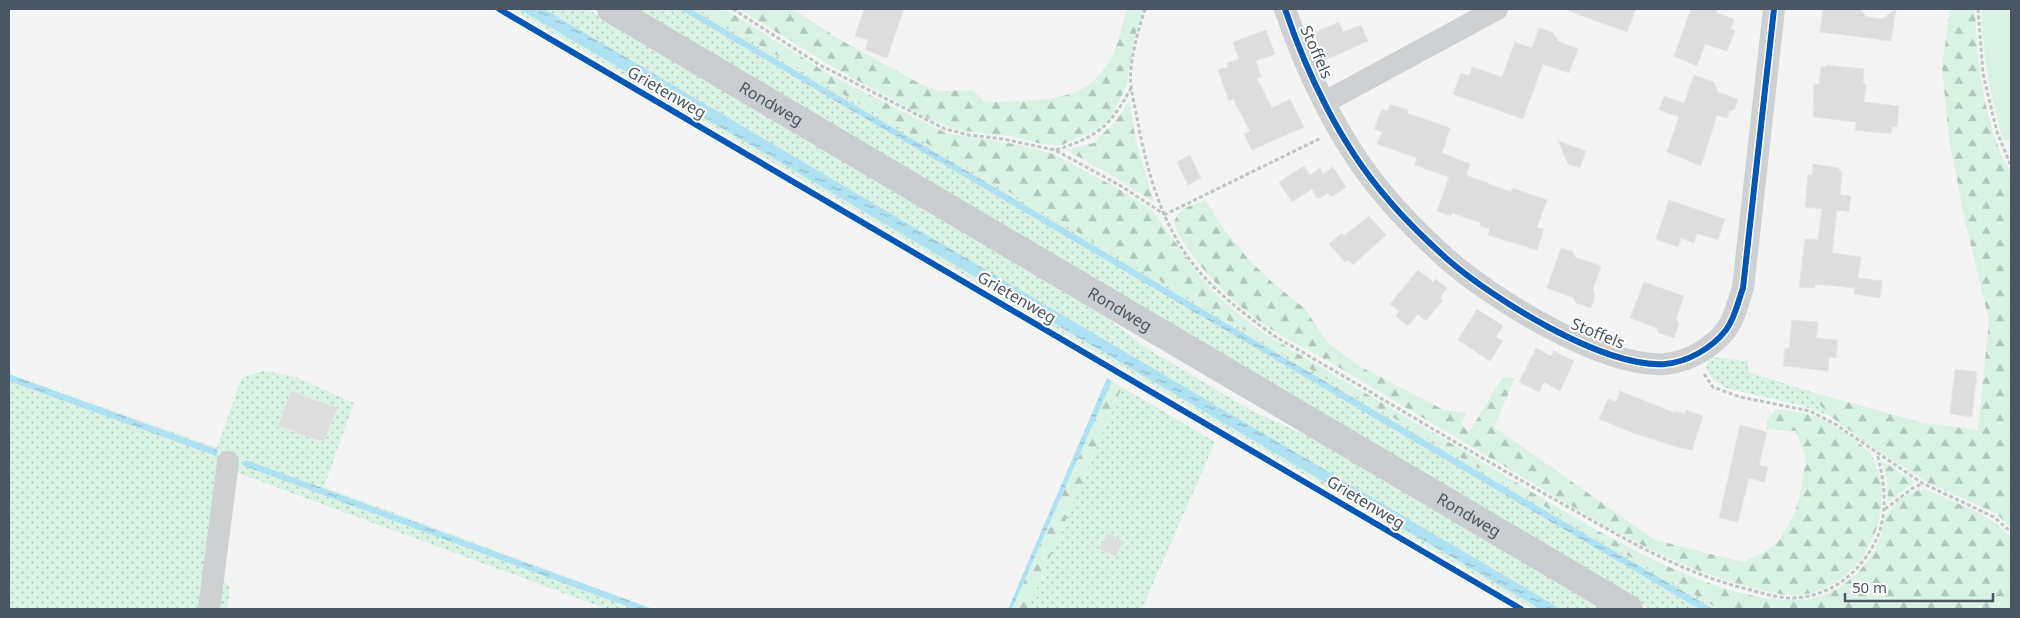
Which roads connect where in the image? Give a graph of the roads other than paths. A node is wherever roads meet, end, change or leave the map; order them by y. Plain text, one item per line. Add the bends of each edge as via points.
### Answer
1 (611, 9) edge
2 (1285, 9) edge
3 (1497, 9) edge
4 (1774, 9) edge
5 (1325, 102) junction
6 (228, 462) dead end
7 (209, 609) edge
8 (1629, 609) edge

1 - 8 main road, Rondweg
2 - 5 street, Stoffels via 1298,49
3 - 5 street, Stoffels
4 - 5 street, Stoffels via 1742,288 1734,315 1726,330 1709,346 1691,357 1665,364 1617,357 1528,316 1484,288 1412,226 1370,177
6 - 7 street

